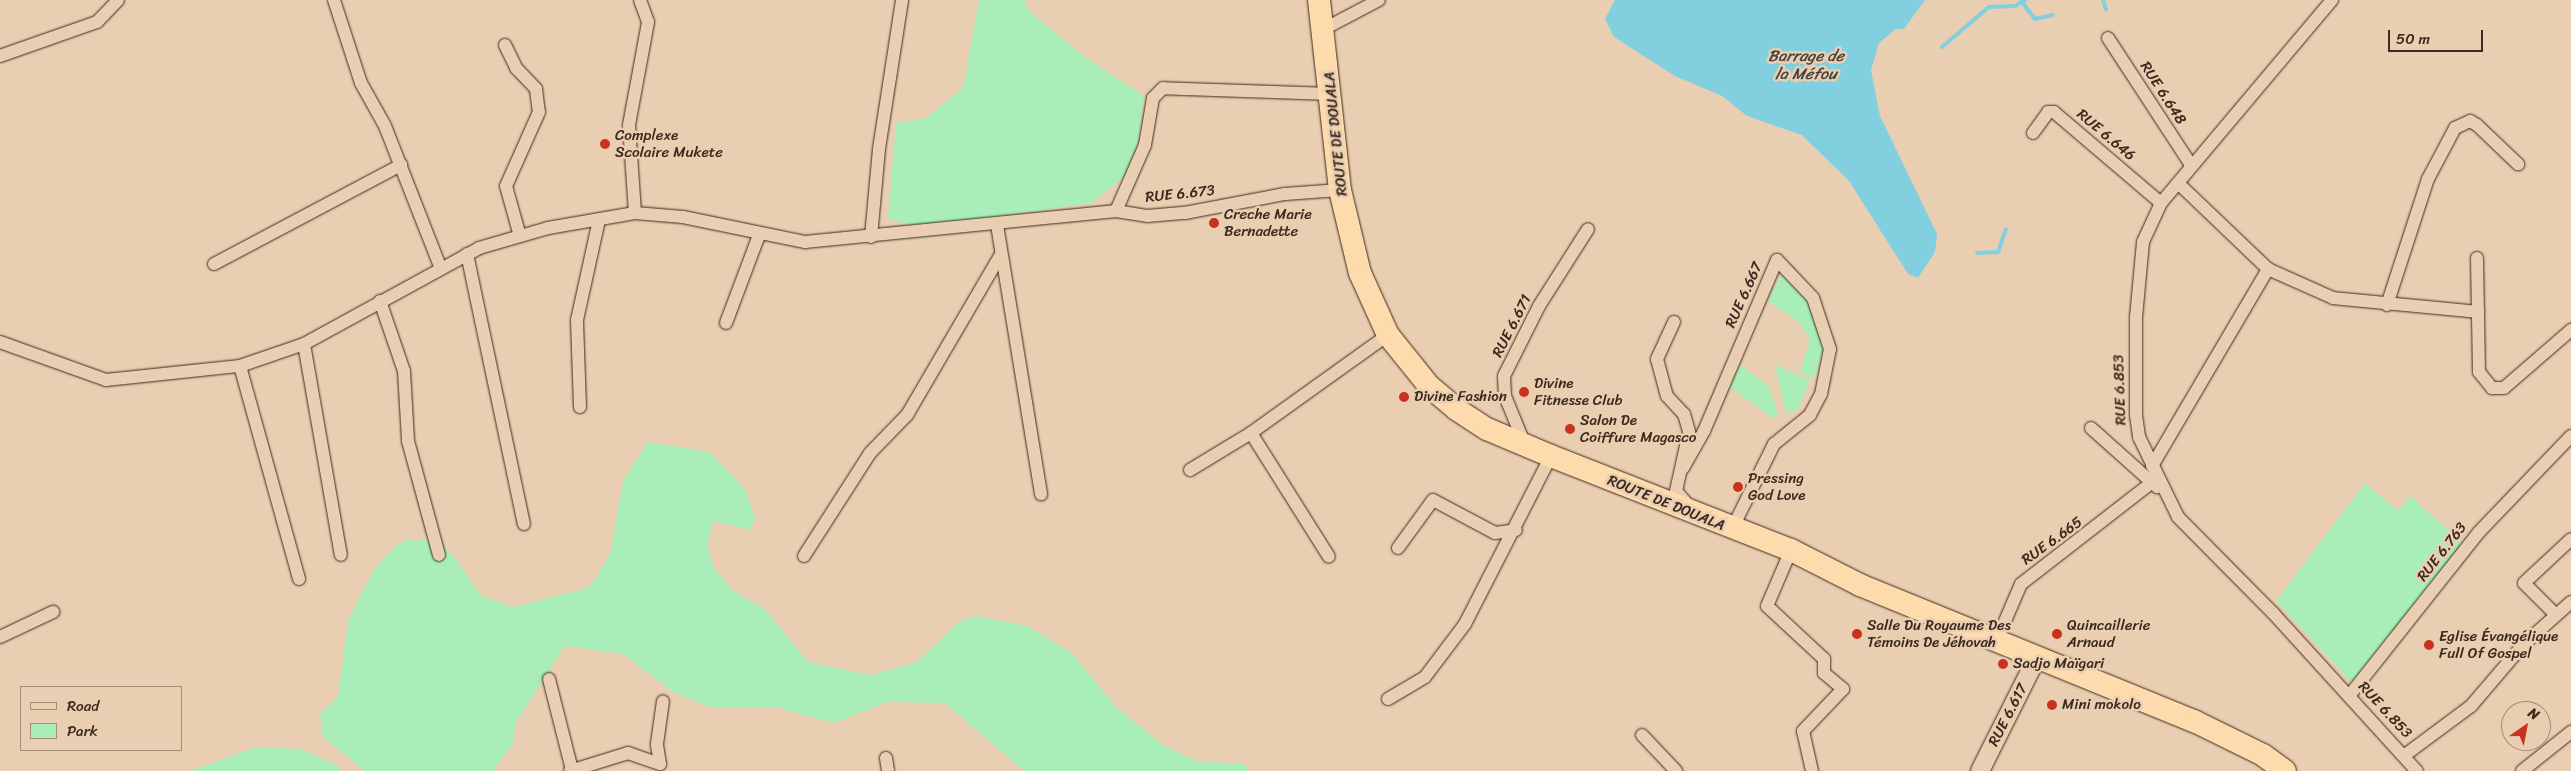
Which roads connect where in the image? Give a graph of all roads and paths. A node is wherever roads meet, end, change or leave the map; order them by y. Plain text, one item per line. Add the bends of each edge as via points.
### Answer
1 (118, 0) edge
2 (334, 0) edge
3 (640, 0) edge
4 (902, 0) edge
5 (1319, 0) edge
6 (1379, 0) edge
7 (2332, 0) edge
8 (1324, 29) junction
9 (2108, 38) dead end
10 (505, 44) dead end
11 (0, 56) edge
12 (1331, 94) junction
13 (2033, 133) dead end
14 (2518, 164) dead end
15 (401, 165) junction
16 (2191, 165) junction
17 (2178, 183) junction
18 (1340, 190) junction
19 (2162, 203) junction
20 (1116, 211) junction
21 (635, 213) junction
22 (599, 220) junction
23 (997, 225) junction
24 (1588, 229) dead end
25 (759, 235) junction
26 (520, 236) junction
27 (871, 237) junction
28 (467, 254) junction
29 (1000, 256) junction
30 (2477, 258) dead end
31 (214, 264) dead end
32 (440, 266) junction
33 (2268, 269) junction
34 (380, 301) junction
35 (2387, 305) junction
36 (2478, 312) junction
37 (1674, 322) dead end
38 (726, 324) dead end
39 (2571, 330) edge
40 (1388, 335) junction
41 (0, 342) edge
42 (304, 344) junction
43 (240, 366) junction
44 (580, 407) dead end
45 (2091, 428) dead end
46 (1251, 433) junction
47 (2571, 436) edge
48 (1525, 445) junction
49 (1551, 456) junction
50 (2152, 466) junction
51 (1682, 468) junction
52 (1190, 470) dead end
53 (2151, 483) junction
54 (2163, 491) junction
55 (1041, 494) dead end
56 (1695, 513) junction
57 (524, 524) dead end
58 (1732, 529) junction
59 (1516, 530) junction
60 (2571, 539) edge
61 (1398, 548) dead end
62 (1791, 550) junction
63 (341, 555) dead end
64 (439, 555) dead end
65 (804, 556) dead end
66 (1329, 557) dead end
67 (299, 579) dead end
68 (2571, 602) edge
69 (54, 612) dead end
70 (2556, 615) junction
71 (0, 637) edge
72 (1996, 642) junction
73 (2036, 659) junction
74 (549, 679) dead end
75 (2349, 696) junction
76 (1388, 699) dead end
77 (663, 701) dead end
78 (2571, 732) edge
79 (1642, 735) dead end
80 (2406, 755) junction
81 (886, 758) dead end
82 (660, 768) edge
83 (571, 770) edge
84 (888, 771) edge
85 (1676, 771) edge
86 (1812, 771) edge
87 (1980, 771) edge
88 (2284, 771) edge
89 (2417, 771) edge
90 (2522, 771) edge

1 - 11 street via 97,22
2 - 15 street via 361,82
3 - 21 street via 648,22 629,125
4 - 27 street via 878,149
5 - 8 highway, ROUTE DE DOUALA
6 - 8 street
7 - 16 street, RUE 6.853
8 - 12 highway, ROUTE DE DOUALA
9 - 16 street, RUE 6.648
10 - 26 street via 516,68 536,89 539,112 506,186
12 - 18 highway, ROUTE DE DOUALA
12 - 20 street, RUE 6.673 via 1163,88 1152,98 1145,145
13 - 19 street, RUE 6.646 via 2048,112 2054,112
14 - 35 street via 2470,121 2455,128 2428,179
15 - 31 street
15 - 32 street
16 - 17 street, RUE 6.853
17 - 19 street, RUE 6.853
17 - 33 street
18 - 20 street, RUE 6.673 via 1285,194 1185,213 1147,216
18 - 40 highway, ROUTE DE DOUALA via 1360,273
19 - 50 street, RUE 6.853 via 2143,242 2136,317 2136,415
20 - 23 street
21 - 22 street
21 - 25 street via 683,217
22 - 26 street
22 - 44 street via 577,320
23 - 27 street
23 - 29 street
24 - 48 street, RUE 6.671 via 1539,306 1504,376 1505,396
25 - 27 street via 805,242
25 - 38 street
26 - 28 street
28 - 32 street
28 - 57 street
29 - 55 street
29 - 65 street via 908,415 870,453
30 - 36 street
32 - 34 street
33 - 35 street via 2333,298
33 - 50 street
34 - 42 street
34 - 64 street via 404,371 408,441
35 - 36 street
36 - 39 street via 2479,372 2492,388 2504,388
37 - 51 street via 1656,360 1667,396 1684,414 1689,432
40 - 46 street
40 - 48 highway, ROUTE DE DOUALA via 1429,386 1456,409
41 - 43 street via 106,380
42 - 43 street
42 - 63 street
43 - 67 street
45 - 53 street
46 - 52 street
46 - 66 street
47 - 75 street, RUE 6.763 via 2479,532
48 - 49 highway, ROUTE DE DOUALA
49 - 56 highway, ROUTE DE DOUALA
49 - 59 street
50 - 54 street, RUE 6.853
51 - 56 street via 1676,491
51 - 58 street, RUE 6.667 via 1704,431 1777,260 1813,298 1830,349 1821,394 1810,415 1774,444
53 - 54 street
53 - 72 street, RUE 6.665 via 2021,584
54 - 75 street, RUE 6.853 via 2199,542 2273,613
56 - 58 highway, ROUTE DE DOUALA
58 - 62 highway, ROUTE DE DOUALA
59 - 61 street via 1495,533 1433,500
59 - 76 street via 1437,664 1425,677
60 - 70 street via 2524,583
62 - 72 highway, ROUTE DE DOUALA
62 - 86 street via 1767,606 1824,659 1824,673 1843,689 1803,731
68 - 70 street
69 - 71 street
70 - 80 street via 2520,649 2471,706
72 - 73 highway, ROUTE DE DOUALA
73 - 87 street, RUE 6.617
73 - 88 highway, ROUTE DE DOUALA via 2194,721
74 - 83 street
75 - 80 street, RUE 6.853
77 - 82 street via 657,744
78 - 90 street
79 - 85 street
80 - 89 street, RUE 6.853
81 - 84 street
82 - 83 street via 628,753

